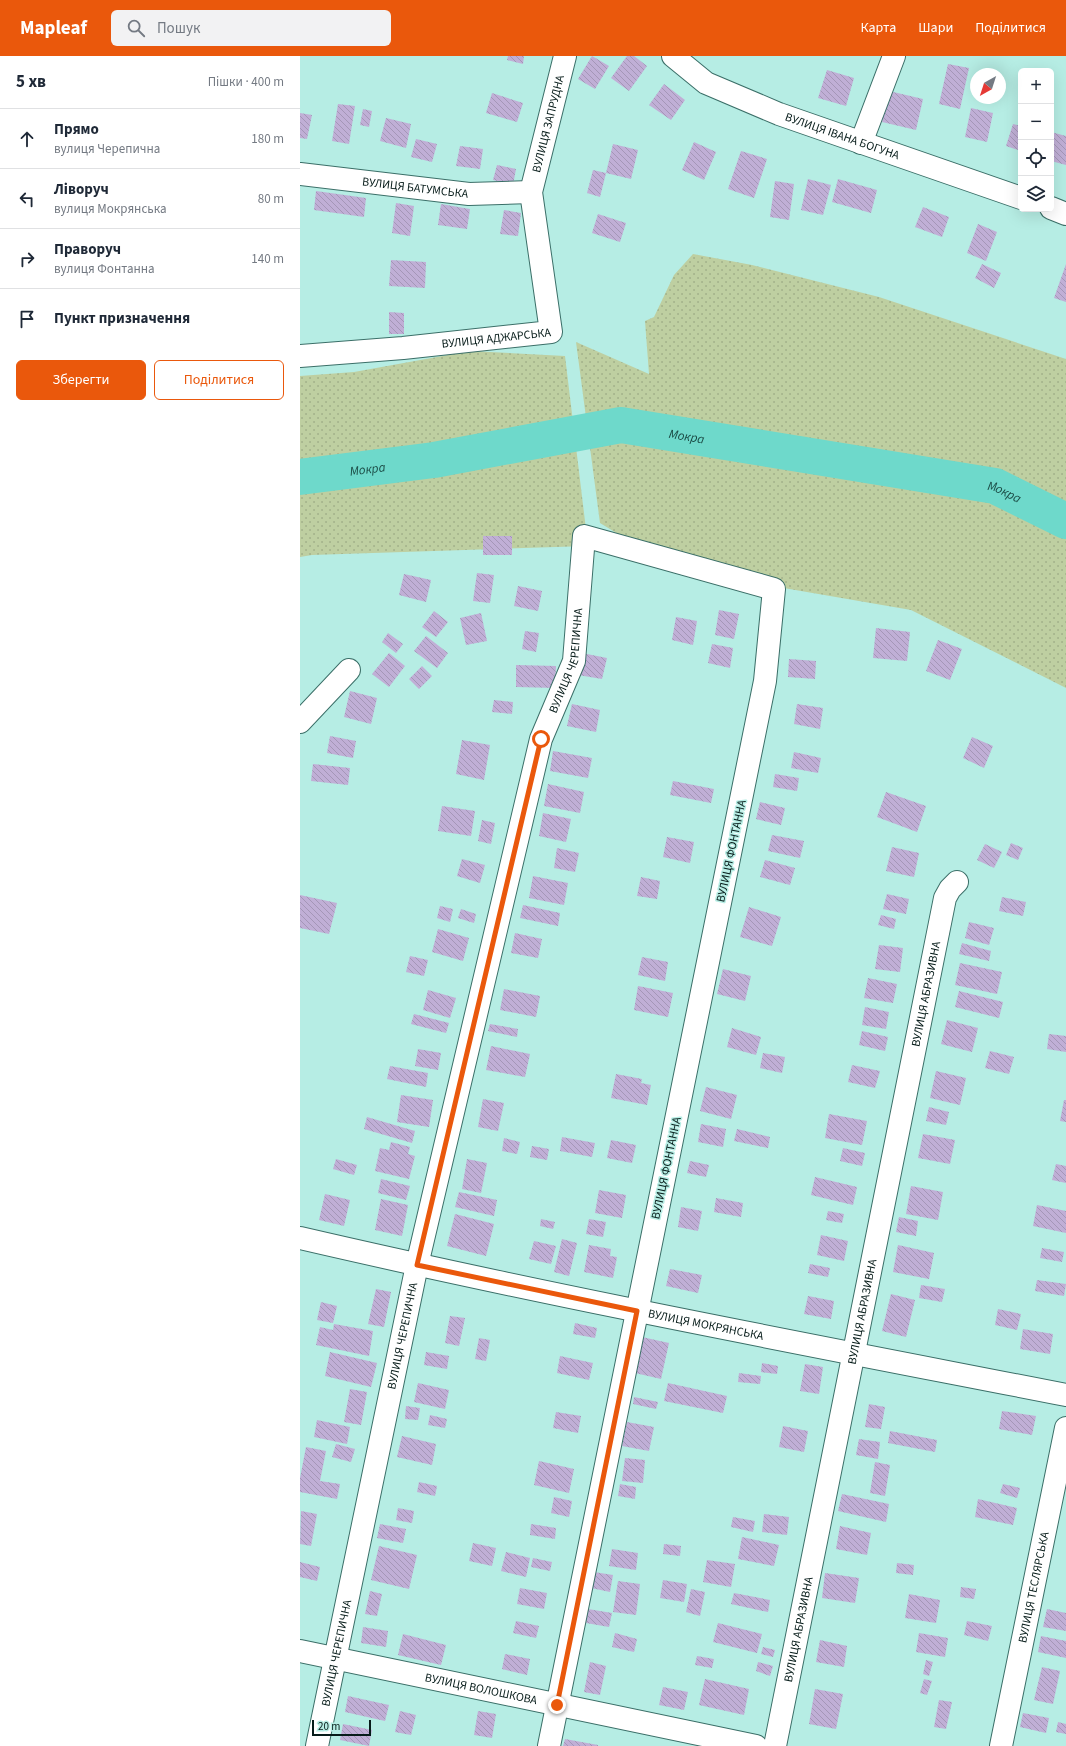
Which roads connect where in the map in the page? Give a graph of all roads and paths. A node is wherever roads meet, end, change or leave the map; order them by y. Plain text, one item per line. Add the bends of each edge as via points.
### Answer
1 (565, 56) edge
2 (673, 56) edge
3 (894, 56) edge
4 (861, 143) junction
5 (300, 174) edge
6 (532, 192) junction
7 (1018, 197) edge
8 (1054, 209) edge
9 (1066, 214) edge
10 (300, 356) edge
11 (774, 589) joint
12 (349, 670) dead end
13 (300, 722) edge
14 (957, 882) dead end
15 (300, 1238) edge
16 (417, 1265) junction
17 (637, 1311) junction
18 (854, 1354) junction
19 (1066, 1394) edge
20 (1066, 1428) edge
21 (300, 1651) edge
22 (335, 1659) junction
23 (557, 1705) junction
24 (317, 1746) edge
25 (549, 1746) edge
26 (756, 1746) edge
27 (775, 1746) edge
28 (1001, 1746) edge

1 - 6 street, ВУЛИЦЯ ЗАПРУДНА
2 - 4 street, ВУЛИЦЯ ІВАНА БОГУНА via 706,83 779,114
3 - 4 street
4 - 7 street, ВУЛИЦЯ ІВАНА БОГУНА
5 - 6 street, ВУЛИЦЯ БАТУМСЬКА via 469,194
6 - 10 street, ВУЛИЦЯ АДЖАРСЬКА via 551,332
8 - 9 street
11 - 16 street, ВУЛИЦЯ ЧЕРЕПИЧНА via 584,536 574,661 541,739
11 - 17 street, ВУЛИЦЯ ФОНТАННА via 765,681
12 - 13 street
14 - 18 street, ВУЛИЦЯ АБРАЗИВНА via 944,898
15 - 16 street, ВУЛИЦЯ МОКРЯНСЬКА
16 - 17 street, ВУЛИЦЯ МОКРЯНСЬКА
16 - 22 street, ВУЛИЦЯ ЧЕРЕПИЧНА
17 - 18 street, ВУЛИЦЯ МОКРЯНСЬКА
17 - 23 street, ВУЛИЦЯ ФОНТАННА
18 - 19 street, ВУЛИЦЯ МОКРЯНСЬКА
18 - 27 street, ВУЛИЦЯ АБРАЗИВНА
20 - 28 street, ВУЛИЦЯ ТЕСЛЯРСЬКА
21 - 22 street, ВУЛИЦЯ ВОЛОШКОВА
22 - 23 street, ВУЛИЦЯ ВОЛОШКОВА
22 - 24 street, ВУЛИЦЯ ЧЕРЕПИЧНА
23 - 25 street, ВУЛИЦЯ ФОНТАННА
23 - 26 street, ВУЛИЦЯ ВОЛОШКОВА

